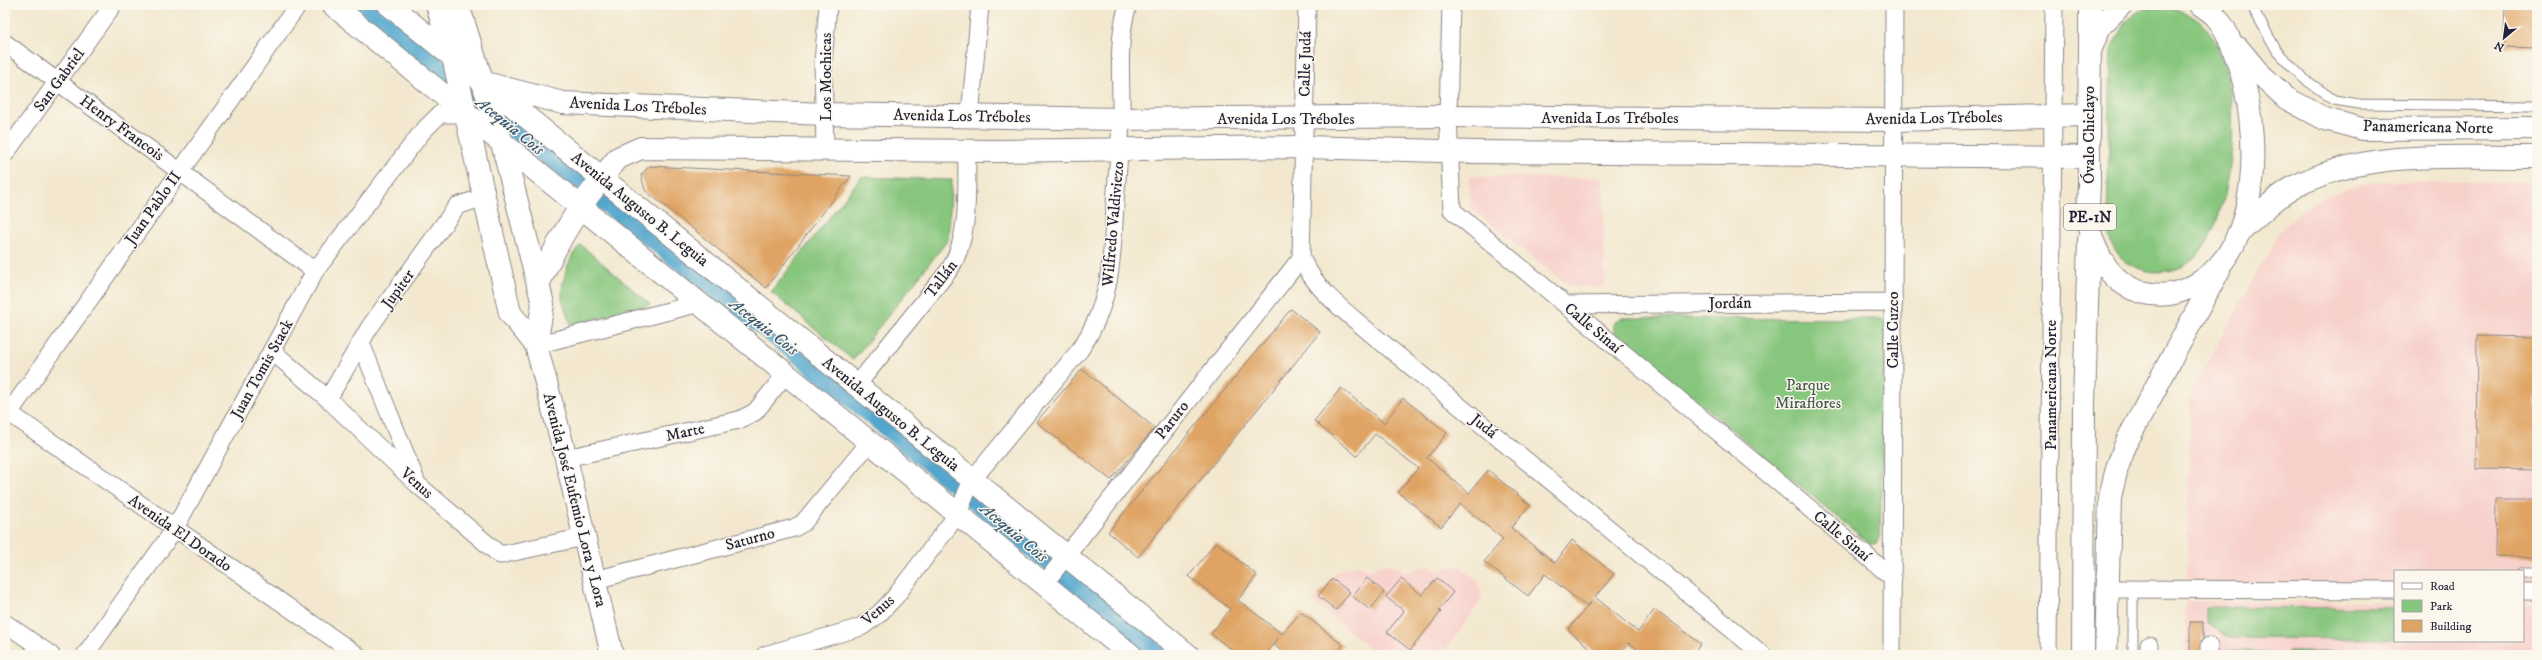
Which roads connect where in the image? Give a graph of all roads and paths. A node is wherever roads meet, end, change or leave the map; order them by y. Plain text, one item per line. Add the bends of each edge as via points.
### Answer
1 (113, 5) edge
2 (298, 5) edge
3 (333, 5) edge
4 (389, 5) edge
5 (437, 5) edge
6 (458, 5) edge
7 (828, 5) edge
8 (980, 5) edge
9 (1128, 5) edge
10 (1307, 5) edge
11 (1451, 5) edge
12 (1894, 5) edge
13 (2054, 5) edge
14 (2090, 5) edge
15 (2121, 5) edge
16 (2251, 5) edge
17 (2209, 9) edge
18 (2230, 39) junction
19 (5, 43) edge
20 (2090, 51) junction
21 (453, 58) junction
22 (59, 81) junction
23 (485, 84) junction
24 (2537, 106) edge
25 (2330, 110) junction
26 (464, 113) junction
27 (825, 114) junction
28 (2053, 115) junction
29 (2089, 115) junction
30 (1448, 116) junction
31 (970, 117) junction
32 (1121, 119) junction
33 (1304, 119) junction
34 (1895, 120) junction
35 (2537, 128) edge
36 (502, 144) junction
37 (1305, 148) junction
38 (825, 149) junction
39 (1119, 150) junction
40 (967, 151) junction
41 (1450, 151) junction
42 (5, 154) edge
43 (2053, 155) junction
44 (1895, 157) junction
45 (2089, 157) junction
46 (2537, 157) edge
47 (180, 170) junction
48 (602, 179) junction
49 (484, 197) junction
50 (581, 204) junction
51 (2090, 231) junction
52 (2238, 234) junction
53 (2227, 256) junction
54 (1301, 258) junction
55 (315, 271) junction
56 (538, 285) junction
57 (1894, 302) junction
58 (700, 303) junction
59 (1566, 305) junction
60 (361, 342) junction
61 (536, 345) junction
62 (272, 351) junction
63 (786, 374) junction
64 (857, 385) junction
65 (328, 399) junction
66 (7, 411) edge
67 (869, 443) junction
68 (566, 458) junction
69 (972, 481) junction
70 (417, 484) junction
71 (957, 514) junction
72 (174, 530) junction
73 (584, 537) junction
74 (1066, 557) junction
75 (2524, 572) edge
76 (2537, 572) edge
77 (1893, 578) junction
78 (595, 580) junction
79 (1044, 583) junction
80 (2106, 589) junction
81 (2133, 589) junction
82 (2394, 590) edge
83 (2524, 591) edge
84 (2537, 591) edge
85 (5, 623) edge
86 (51, 655) edge
87 (85, 655) edge
88 (357, 655) edge
89 (612, 655) edge
90 (765, 655) edge
91 (1131, 655) edge
92 (1188, 655) edge
93 (1763, 655) edge
94 (1892, 655) edge
95 (2048, 655) edge
96 (2083, 655) edge
97 (2106, 655) edge
98 (2133, 655) edge

1 - 22 street, San Gabriel
2 - 47 street, Juan Pablo II
3 - 26 main road
4 - 21 main road, Avenida Augusto B. Leguia
5 - 21 main road, Avenida José Eufemio Lora y Lora
6 - 23 main road, Avenida José Eufemio Lora y Lora
7 - 27 street, Los Mochicas via 823,63
8 - 31 street
9 - 32 street, Wilfredo Valdiviezo via 1121,42
10 - 33 street, Calle Judá
11 - 30 street, Calle Sinaí
12 - 34 street, Calle Cuzco
13 - 28 street, Panamericana Norte
14 - 20 main road
15 - 20 main road, Óvalo Chiclayo / PE-1N via 2100,26
16 - 25 lane via 2277,51
17 - 18 main road, Óvalo Chiclayo / PE-1N
18 - 25 main road, Panamericana Norte / PE-1N via 2286,98
18 - 52 main road, Óvalo Chiclayo / PE-1N via 2245,85 2253,147 2250,187
19 - 22 street, Henry Francois
20 - 29 main road, Óvalo Chiclayo / PE-1N
21 - 23 main road, Avenida Augusto B. Leguia
21 - 26 main road, Avenida José Eufemio Lora y Lora
22 - 42 street, San Gabriel
22 - 47 street, Henry Francois
23 - 27 main road, Avenida Los Tréboles via 563,103
23 - 36 main road, Avenida José Eufemio Lora y Lora
23 - 48 main road, Avenida Augusto B. Leguia
24 - 25 lane via 2359,104
25 - 35 main road, Panamericana Norte / PE-1N via 2362,128
26 - 36 main road
26 - 49 main road, Avenida José Eufemio Lora y Lora
26 - 55 street, Juan Tomis Stack via 440,114 422,132
27 - 31 main road, Avenida Los Tréboles
27 - 38 street, Los Mochicas
28 - 29 main road, Avenida Los Tréboles
28 - 34 main road, Avenida Los Tréboles
28 - 43 street, Panamericana Norte
29 - 45 main road, Óvalo Chiclayo / PE-1N
30 - 33 main road, Avenida Los Tréboles
30 - 34 main road, Avenida Los Tréboles
30 - 41 street, Calle Sinaí
31 - 32 main road, Avenida Los Tréboles
32 - 33 main road, Avenida Los Tréboles
32 - 39 street, Wilfredo Valdiviezo
33 - 37 street, Calle Judá
34 - 44 street, Calle Cuzco
36 - 50 main road
36 - 56 main road, Avenida José Eufemio Lora y Lora
37 - 39 main road, Avenida Los Tréboles
37 - 41 main road, Avenida Los Tréboles
37 - 54 street, Judá
38 - 40 main road, Avenida Los Tréboles
38 - 48 main road, Avenida Los Tréboles via 641,148 618,158
39 - 40 main road, Avenida Los Tréboles
39 - 69 street, Wilfredo Valdiviezo via 1107,294 1092,333
40 - 64 street, Tallán via 963,239 958,255 950,269
41 - 44 main road, Avenida Los Tréboles
41 - 59 street, Calle Sinaí via 1452,210
43 - 44 main road, Avenida Los Tréboles
43 - 45 main road, Avenida Los Tréboles
43 - 95 street, Panamericana Norte
44 - 57 street, Calle Cuzco
45 - 51 main road, Óvalo Chiclayo / PE-1N
46 - 52 main road, Panamericana Norte / PE-1N via 2421,158 2365,162 2327,172 2293,188
47 - 55 street, Henry Francois
47 - 66 street, Juan Pablo II
48 - 50 main road, Avenida Los Tréboles
48 - 64 main road, Avenida Augusto B. Leguia
49 - 60 street, Jupiter via 457,206
49 - 61 main road, Avenida José Eufemio Lora y Lora via 510,313
50 - 56 main road, Avenida Los Tréboles via 554,248
50 - 58 main road
51 - 53 main road, Óvalo Chiclayo / PE-1N via 2100,259 2112,275 2132,289 2157,296 2179,293 2204,280
51 - 96 main road, Panamericana Norte / PE-1N via 2084,404
52 - 53 main road, Óvalo Chiclayo / PE-1N
53 - 80 main road, PE-1N via 2127,441 2117,468 2110,497
54 - 74 street, Paruro
54 - 93 street, Judá via 1312,280 1322,292
55 - 62 street, Juan Tomis Stack
56 - 61 main road, Avenida José Eufemio Lora y Lora via 543,304
57 - 59 street, Jordán
57 - 77 street, Calle Cuzco
58 - 61 street
58 - 63 main road
59 - 77 street, Calle Sinaí
60 - 65 street, Jupiter
60 - 70 street
61 - 68 main road, Avenida José Eufemio Lora y Lora
62 - 65 street, Venus
62 - 72 street, Juan Tomis Stack
63 - 67 main road
63 - 68 street, Marte via 755,412 739,420
64 - 69 main road, Avenida Augusto B. Leguia
65 - 70 street, Venus
66 - 72 street, Avenida El Dorado
67 - 71 main road
67 - 78 street, Saturno via 803,523 794,528
68 - 73 main road, Avenida José Eufemio Lora y Lora
69 - 71 street, Wilfredo Valdiviezo
69 - 74 main road, Avenida Augusto B. Leguia
70 - 73 street, Venus via 500,555
71 - 79 main road
71 - 90 street, Venus via 895,597 879,614 861,626
72 - 87 street, Juan Tomis Stack
72 - 88 street, Avenida El Dorado
73 - 78 main road, Avenida José Eufemio Lora y Lora
74 - 79 street, Paruro
74 - 92 main road, Avenida Augusto B. Leguia
75 - 76 lane
77 - 94 street, Calle Cuzco
78 - 89 main road, Avenida José Eufemio Lora y Lora
79 - 91 main road
80 - 81 street
80 - 97 main road, PE-1N
81 - 82 street
81 - 98 lane
83 - 84 street
85 - 86 street

